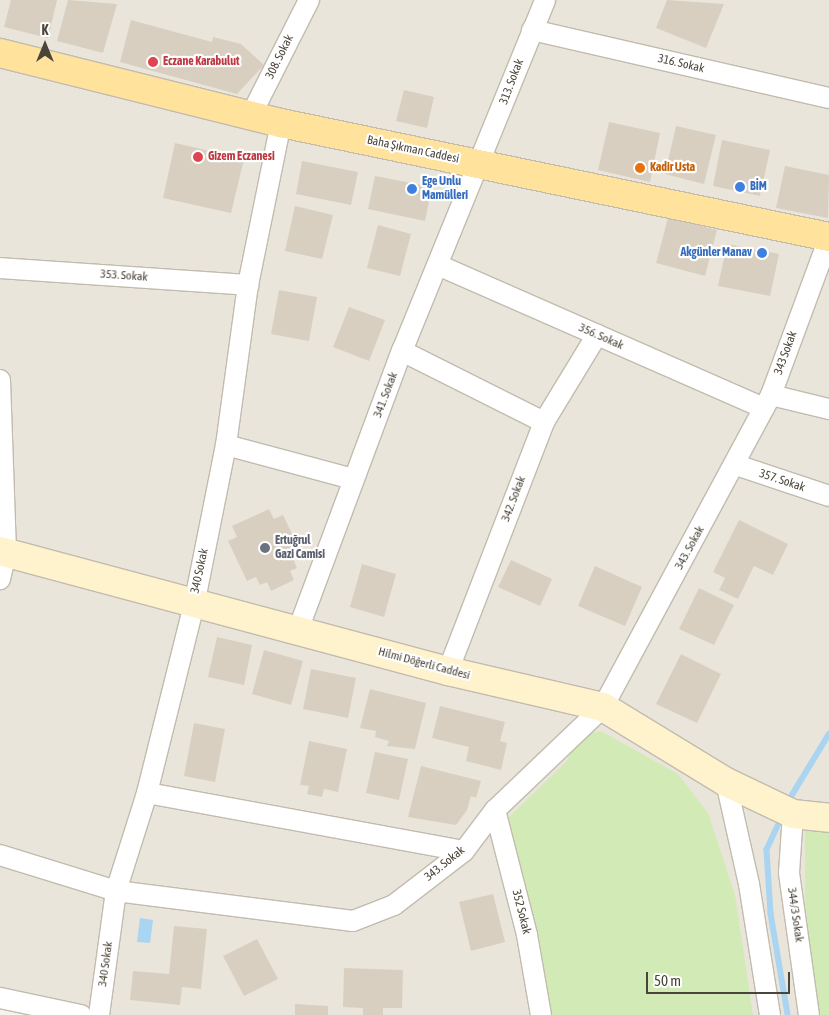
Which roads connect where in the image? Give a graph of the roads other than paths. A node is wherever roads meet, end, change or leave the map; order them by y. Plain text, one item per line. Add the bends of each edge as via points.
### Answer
1 (545, 0) edge
2 (305, 2) edge
3 (532, 30) junction
4 (0, 54) edge
5 (829, 98) edge
6 (252, 115) junction
7 (282, 123) junction
8 (480, 163) junction
9 (829, 238) edge
10 (438, 264) junction
11 (0, 268) edge
12 (248, 285) junction
13 (597, 335) junction
14 (402, 351) junction
15 (0, 380) edge
16 (768, 402) junction
17 (829, 409) edge
18 (544, 422) junction
19 (226, 445) junction
20 (736, 465) junction
21 (354, 479) junction
22 (829, 496) edge
23 (3, 552) edge
24 (0, 579) edge
25 (194, 605) junction
26 (298, 630) junction
27 (448, 671) junction
28 (603, 707) junction
29 (726, 782) junction
30 (147, 793) junction
31 (495, 810) junction
32 (793, 814) junction
33 (829, 818) edge
34 (464, 851) junction
35 (0, 855) edge
36 (116, 891) junction
37 (0, 998) edge
38 (81, 1015) edge
39 (99, 1015) edge
40 (541, 1015) edge
41 (770, 1015) edge
42 (809, 1015) edge

1 - 3 street, 313. Sokak
2 - 6 street, 308. Sokak
3 - 5 street, 316. Sokak
3 - 8 street, 313. Sokak
4 - 6 main road, Baha Şıkman Caddesi
6 - 7 main road, Baha Şıkman Caddesi
7 - 8 main road, Baha Şıkman Caddesi
7 - 12 street, 340 Sokak
8 - 9 main road, Baha Şıkman Caddesi
8 - 10 street, 341. Sokak
9 - 16 street, 343 Sokak
10 - 13 street, 356. Sokak
10 - 14 street, 341. Sokak
11 - 12 street, 353. Sokak
12 - 19 street, 340 Sokak
13 - 16 street, 356. Sokak
13 - 18 street, 342. Sokak
14 - 18 street
14 - 21 street, 341. Sokak
15 - 23 street
16 - 17 street, 356. Sokak
16 - 20 street, 343 Sokak
18 - 27 street, 342. Sokak
19 - 21 street
19 - 25 street, 340 Sokak
20 - 22 street, 357. Sokak
20 - 28 street, 343. Sokak
21 - 26 street, 341. Sokak
23 - 24 street
23 - 25 street, Hilmi Döğerli Caddesi
25 - 26 street, Hilmi Döğerli Caddesi
25 - 30 street, 340 Sokak
26 - 27 street, Hilmi Döğerli Caddesi
27 - 28 street, Hilmi Döğerli Caddesi
28 - 29 street, Hilmi Döğerli Caddesi
28 - 31 street, 343. Sokak
29 - 32 street, Hilmi Döğerli Caddesi
29 - 41 street via 749,884
30 - 34 street
30 - 36 street, 340 Sokak
31 - 34 street, 343. Sokak
31 - 40 street, 352 Sokak via 527,935
32 - 33 street, Hilmi Döğerli Caddesi
32 - 42 street, 344/3 Sokak via 789,872
34 - 36 street, 343. Sokak via 394,905 353,921
35 - 36 street, 343. Sokak
36 - 39 street, 340 Sokak
37 - 38 street

